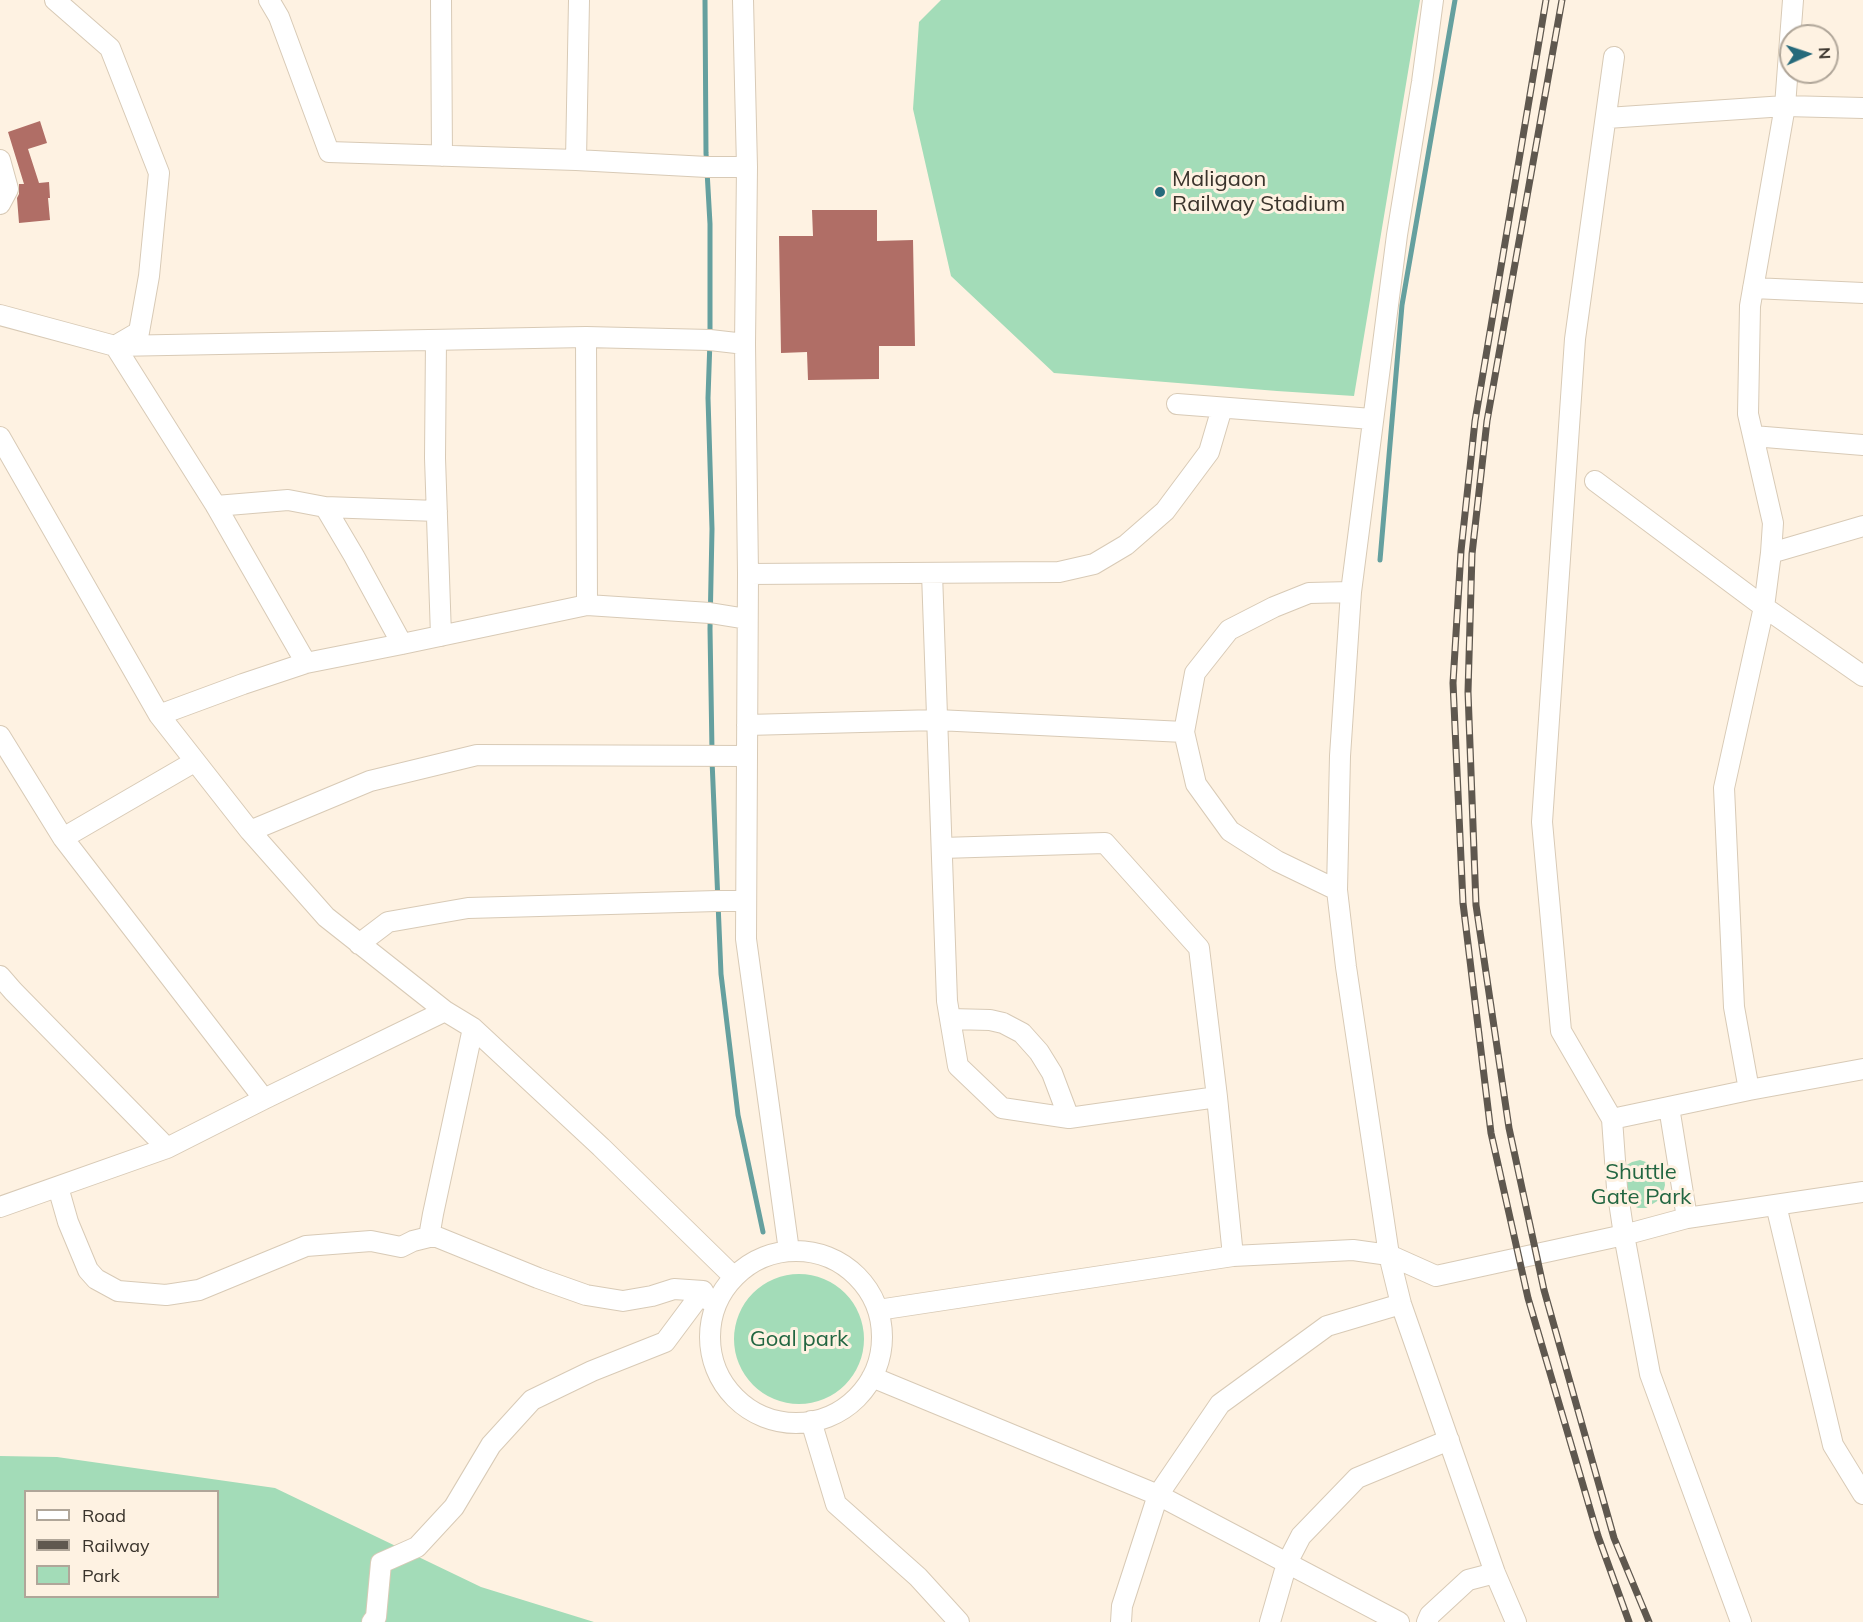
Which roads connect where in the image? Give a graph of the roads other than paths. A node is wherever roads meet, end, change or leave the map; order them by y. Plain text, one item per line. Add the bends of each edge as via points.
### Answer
1 (55, 0) edge
2 (269, 0) edge
3 (441, 0) edge
4 (579, 0) edge
5 (743, 0) edge
6 (1433, 0) edge
7 (1793, 0) edge
8 (1614, 57) dead end
9 (1785, 106) junction
10 (1863, 108) edge
11 (1607, 118) junction
12 (442, 156) junction
13 (0, 160) edge
14 (576, 160) junction
15 (747, 167) junction
16 (0, 204) edge
17 (1753, 288) junction
18 (1863, 293) edge
19 (0, 315) edge
20 (586, 337) junction
21 (436, 340) junction
22 (745, 344) junction
23 (115, 346) junction
24 (1177, 404) dead end
25 (1222, 408) junction
26 (1372, 419) junction
27 (1753, 436) junction
28 (1, 440) edge
29 (1863, 445) edge
30 (1595, 481) dead end
31 (216, 507) junction
32 (325, 507) junction
33 (437, 511) junction
34 (1863, 526) edge
35 (1771, 553) junction
36 (933, 573) junction
37 (748, 574) junction
38 (1351, 592) junction
39 (587, 606) junction
40 (1764, 607) junction
41 (747, 619) junction
42 (441, 636) junction
43 (402, 644) junction
44 (306, 663) junction
45 (1863, 676) edge
46 (159, 715) junction
47 (938, 720) junction
48 (747, 725) junction
49 (1184, 732) junction
50 (0, 736) edge
51 (747, 756) junction
52 (194, 762) junction
53 (250, 831) junction
54 (63, 838) junction
55 (942, 848) junction
56 (1337, 890) junction
57 (746, 901) junction
58 (359, 944) junction
59 (0, 975) edge
60 (6, 994) edge
61 (445, 1011) junction
62 (950, 1019) junction
63 (473, 1028) junction
64 (1863, 1069) edge
65 (1749, 1090) junction
66 (1217, 1097) junction
67 (264, 1099) junction
68 (1669, 1107) junction
69 (1069, 1118) junction
70 (1612, 1119) junction
71 (167, 1148) junction
72 (58, 1187) junction
73 (1863, 1192) edge
74 (1776, 1205) junction
75 (0, 1208) edge
76 (1687, 1218) junction
77 (1624, 1235) junction
78 (429, 1237) junction
79 (789, 1251) junction
80 (1389, 1255) junction
81 (1233, 1256) junction
82 (734, 1277) junction
83 (703, 1291) junction
84 (1401, 1304) junction
85 (715, 1310) junction
86 (878, 1310) junction
87 (872, 1377) junction
88 (811, 1421) junction
89 (1449, 1440) junction
90 (1863, 1494) edge
91 (1158, 1495) junction
92 (1287, 1563) junction
93 (1495, 1573) junction
94 (372, 1622) edge
95 (959, 1622) edge
96 (1121, 1622) edge
97 (1270, 1622) edge
98 (1400, 1622) edge
99 (1427, 1622) edge
100 (1516, 1622) edge
101 (1741, 1622) edge

1 - 23 street via 110,48 159,173 139,332
2 - 12 street via 279,17 329,152
3 - 12 street
4 - 14 street
5 - 15 street
6 - 26 street
7 - 9 street
8 - 11 street
9 - 10 street
9 - 11 street
9 - 17 street
11 - 70 street via 1575,339 1542,822 1561,1031
12 - 14 street
13 - 16 street via 8,189
14 - 15 street
15 - 22 street
17 - 18 street
17 - 27 street via 1748,414
19 - 23 street
20 - 21 street
20 - 22 street
20 - 39 street
21 - 23 street
21 - 33 street
22 - 37 street
23 - 31 street
24 - 25 street
25 - 26 street
25 - 36 street via 1209,452 1165,511 1126,545 1094,564 1059,572
26 - 38 street
27 - 29 street
27 - 35 street via 1773,523
28 - 46 street
30 - 40 street
31 - 32 street via 288,500
31 - 44 street
32 - 33 street
32 - 43 street
33 - 42 street
34 - 35 street
35 - 40 street
36 - 37 street
36 - 47 street
37 - 41 street
38 - 49 street via 1310,592 1229,630 1195,673
38 - 56 street via 1340,756
39 - 41 street
39 - 42 street
40 - 45 street
40 - 65 street via 1724,788 1734,1007
41 - 48 street
42 - 43 street
43 - 44 street
44 - 46 street
46 - 52 street
47 - 48 street
47 - 49 street
47 - 55 street
48 - 51 street
49 - 56 street via 1196,784 1230,831 1277,861
50 - 54 street
51 - 53 street via 477,755 370,781
51 - 57 street
52 - 53 street
52 - 54 street
53 - 58 street via 326,917
54 - 67 street
55 - 62 street
55 - 66 street via 1105,843 1199,948
56 - 80 street
57 - 58 street via 468,908 388,922
57 - 79 street via 746,939
58 - 61 street
59 - 60 street
60 - 71 street
61 - 63 street
61 - 67 street
62 - 69 street via 990,1020 1022,1033 1052,1073
62 - 69 street via 958,1066 1002,1108
63 - 78 street
63 - 82 street
64 - 65 street
65 - 68 street
66 - 69 street
66 - 81 street
67 - 71 street
68 - 70 street
68 - 76 street
70 - 77 street
71 - 72 street
72 - 75 street
72 - 78 street via 88,1270 118,1291 166,1295 199,1290 306,1246 371,1241 401,1247
73 - 74 street
74 - 76 street
74 - 90 street via 1833,1445
76 - 77 street
77 - 80 street via 1436,1276
77 - 101 street via 1650,1374
78 - 83 street via 586,1294 623,1301 674,1289
79 - 82 street via 769,1255
79 - 86 street via 818,1253 844,1265 865,1284
80 - 81 street via 1353,1250
80 - 84 street
81 - 86 street
82 - 85 street
83 - 85 street
83 - 94 street via 664,1342 532,1400 491,1444 454,1507 417,1547 381,1563 376,1617
84 - 89 street
84 - 91 street via 1327,1326 1220,1404
85 - 88 street via 710,1332 712,1354 719,1376 732,1394 769,1419
86 - 87 street via 880,1356
87 - 88 street via 858,1398 837,1413
87 - 91 street
88 - 95 street via 836,1504 918,1577
89 - 92 street via 1357,1478 1301,1536
89 - 93 street
91 - 92 street
91 - 96 street via 1122,1606
92 - 97 street
92 - 98 street
93 - 99 street via 1468,1580 1430,1614
93 - 100 street

